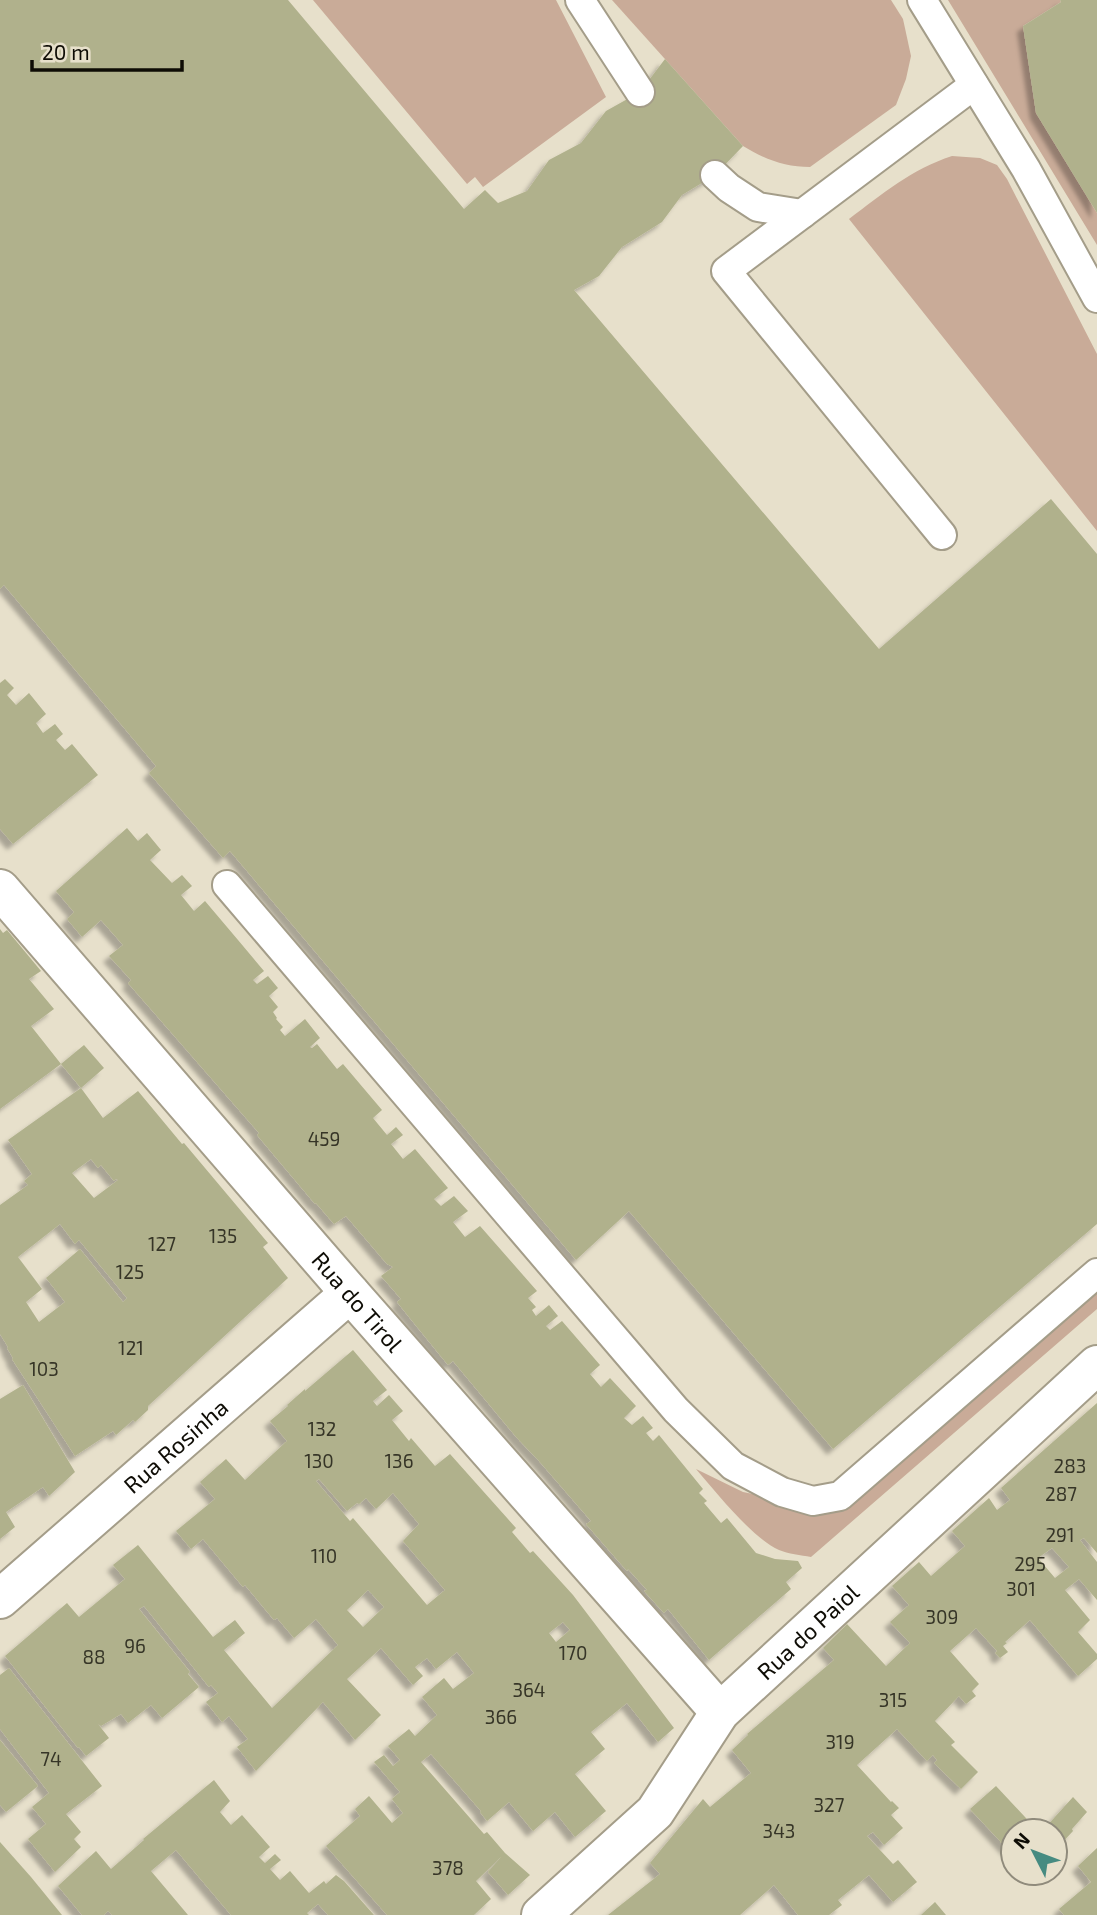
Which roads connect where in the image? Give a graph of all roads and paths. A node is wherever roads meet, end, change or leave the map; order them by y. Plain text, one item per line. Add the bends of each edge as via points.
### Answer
1 (580, 0) edge
2 (922, 0) edge
3 (974, 85) junction
4 (640, 92) dead end
5 (715, 175) dead end
6 (802, 214) junction
7 (1097, 298) edge
8 (942, 536) dead end
9 (227, 885) dead end
10 (0, 890) edge
11 (1097, 1273) edge
12 (350, 1293) junction
13 (1097, 1365) edge
14 (0, 1599) edge
15 (720, 1712) junction
16 (541, 1915) edge

1 - 4 lane
2 - 3 lane
3 - 6 lane
3 - 7 lane
5 - 6 lane via 758,207
6 - 8 lane via 726,271
9 - 11 lane via 676,1410 733,1466 782,1492 813,1501 840,1496
10 - 12 street, Rua do Tirol
12 - 14 street, Rua Rosinha
12 - 15 street, Rua do Tirol
13 - 15 street, Rua do Paiol
15 - 16 street, Rua do Paiol via 655,1812

